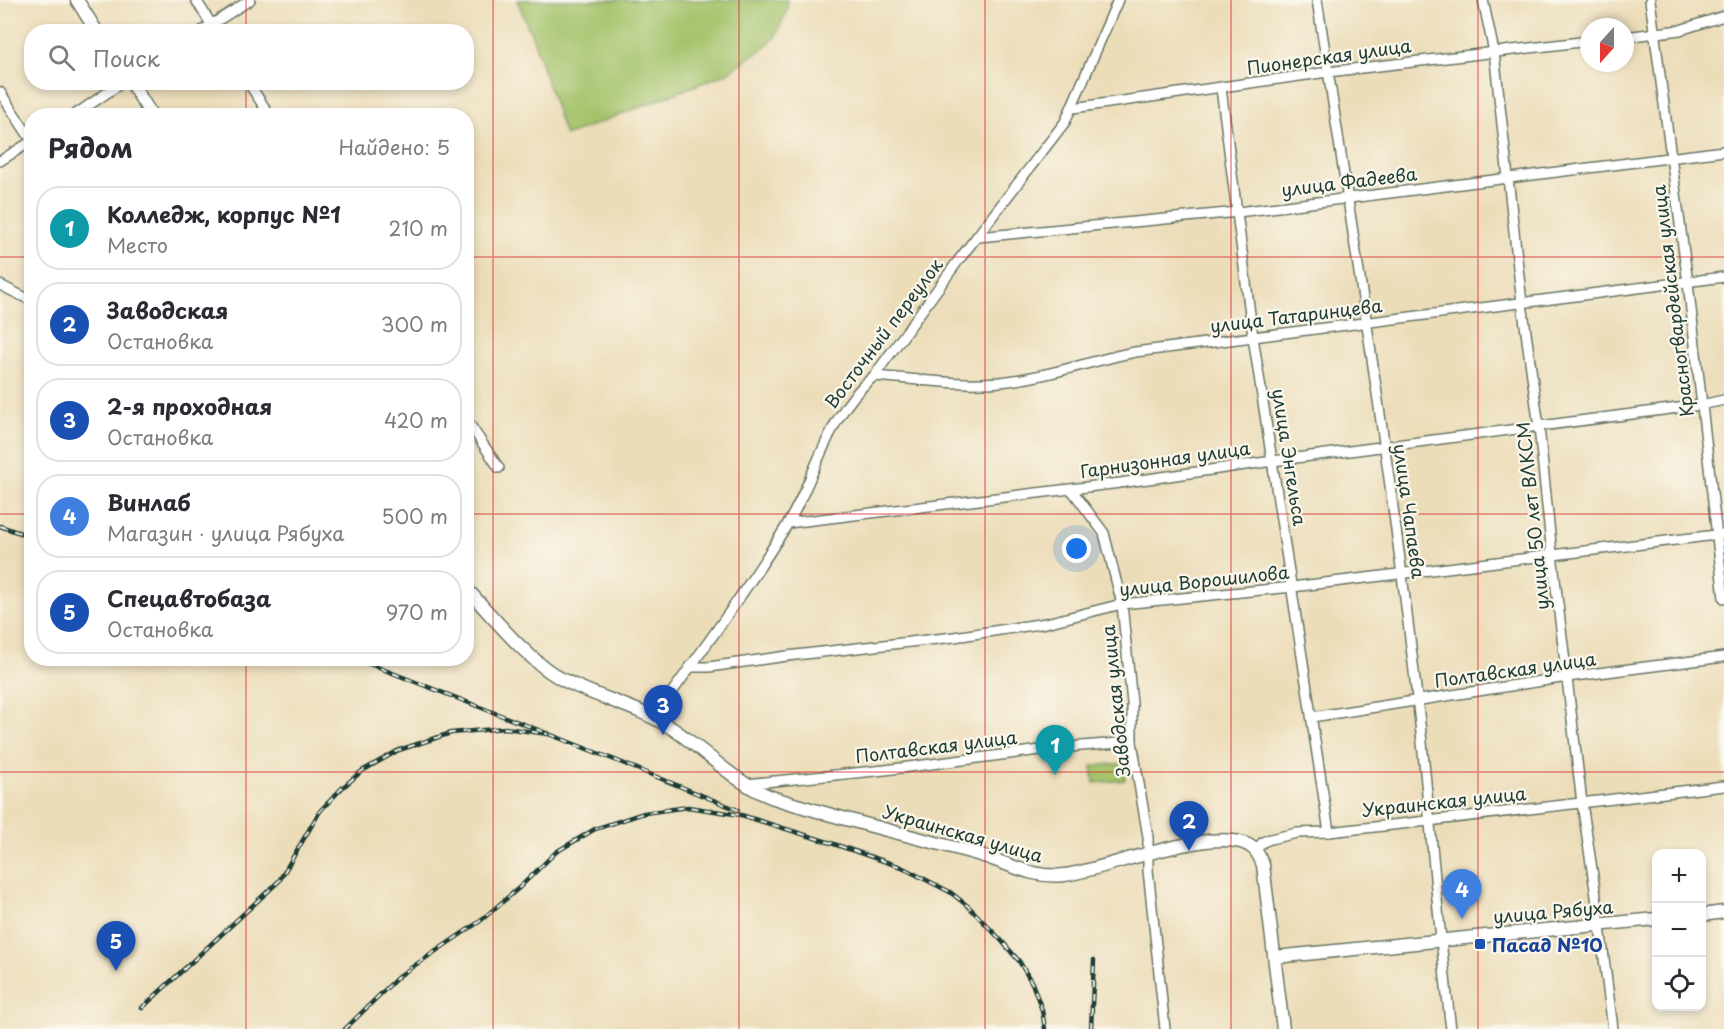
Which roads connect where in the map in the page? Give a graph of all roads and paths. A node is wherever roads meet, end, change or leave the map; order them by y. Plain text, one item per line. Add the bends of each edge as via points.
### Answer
1 (77, 0) edge
2 (196, 0) edge
3 (250, 0) edge
4 (1118, 0) edge
5 (1317, 0) edge
6 (1483, 0) edge
7 (1650, 0) edge
8 (1724, 16) edge
9 (92, 24) edge
10 (211, 24) edge
11 (218, 24) edge
12 (1654, 34) junction
13 (1634, 36) edge
14 (1580, 42) edge
15 (1494, 52) junction
16 (1328, 72) junction
17 (1221, 88) junction
18 (111, 90) edge
19 (136, 90) edge
20 (253, 90) edge
21 (0, 92) edge
22 (85, 108) edge
23 (147, 108) edge
24 (265, 108) edge
25 (1073, 108) junction
26 (24, 129) edge
27 (24, 146) edge
28 (1724, 151) edge
29 (1670, 158) junction
30 (0, 161) edge
31 (1508, 178) junction
32 (1347, 198) junction
33 (1238, 212) junction
34 (978, 237) junction
35 (1724, 277) edge
36 (1688, 283) junction
37 (0, 285) edge
38 (24, 298) edge
39 (1522, 303) junction
40 (1367, 323) junction
41 (1253, 337) junction
42 (874, 376) junction
43 (1724, 400) edge
44 (1701, 405) junction
45 (1539, 427) junction
46 (474, 431) edge
47 (1385, 446) junction
48 (1273, 461) junction
49 (499, 468) dead end
50 (1071, 489) junction
51 (788, 523) junction
52 (1721, 535) edge
53 (1552, 554) junction
54 (1402, 574) junction
55 (1292, 587) junction
56 (474, 597) edge
57 (1724, 598) edge
58 (1122, 604) junction
59 (1724, 657) edge
60 (690, 667) junction
61 (1567, 677) junction
62 (1417, 700) junction
63 (654, 717) junction
64 (1312, 717) junction
65 (1132, 742) junction
66 (745, 784) junction
67 (1724, 786) edge
68 (1582, 803) junction
69 (1428, 821) junction
70 (1329, 832) junction
71 (1255, 851) junction
72 (1148, 852) junction
73 (1724, 912) edge
74 (1706, 914) edge
75 (1652, 919) edge
76 (1599, 925) junction
77 (1440, 939) junction
78 (1275, 957) junction
79 (1165, 1029) edge
80 (1283, 1029) edge
81 (1451, 1029) edge
82 (1612, 1029) edge

1 - 9 main road
2 - 10 street
3 - 11 street
4 - 25 street, Восточный переулок
5 - 16 street, улица Чапаева
6 - 15 street, улица 50 лет ВЛКСМ
7 - 12 street, Красногвардейская улица
8 - 12 street via 1698,26
12 - 13 street
12 - 29 street, Красногвардейская улица
14 - 15 street, Пионерская улица
15 - 16 street, Пионерская улица
15 - 31 street, улица 50 лет ВЛКСМ
16 - 17 street, Пионерская улица
16 - 32 street, улица Чапаева
17 - 25 street, Пионерская улица
17 - 33 street, улица Энгельса
18 - 22 street
19 - 23 main road
20 - 24 street
21 - 26 street
25 - 34 street, Восточный переулок
27 - 30 street
28 - 29 street, улица Фадеева
29 - 31 street, улица Фадеева
29 - 36 street, Красногвардейская улица
31 - 32 street, улица Фадеева
31 - 39 street, улица 50 лет ВЛКСМ
32 - 33 street, улица Фадеева
32 - 40 street, улица Чапаева
33 - 34 street, улица Фадеева
33 - 41 street, улица Энгельса
34 - 42 street, Восточный переулок
35 - 36 street, улица Татаринцева
36 - 39 street, улица Татаринцева
36 - 44 street, Красногвардейская улица
37 - 38 street
39 - 40 street, улица Татаринцева
39 - 45 street, улица 50 лет ВЛКСМ
40 - 41 street, улица Татаринцева
40 - 47 street, улица Чапаева
41 - 42 street, улица Татаринцева via 1135,352 1009,381 975,384
41 - 48 street, улица Энгельса
42 - 51 street, Восточный переулок via 840,414
43 - 44 street, Гарнизонная улица
44 - 45 street, Гарнизонная улица
44 - 52 street, Красногвардейская улица
45 - 47 street, Гарнизонная улица
45 - 53 street, улица 50 лет ВЛКСМ
46 - 49 street
47 - 48 street, Гарнизонная улица
47 - 54 street, улица Чапаева
48 - 50 street, Гарнизонная улица
48 - 55 street, улица Энгельса
50 - 51 street, Гарнизонная улица
50 - 58 street, Заводская улица via 1104,533
51 - 60 street, Восточный переулок
52 - 53 street, улица Ворошилова
52 - 57 street, Красногвардейская улица
53 - 54 street, улица Ворошилова
53 - 61 street, улица 50 лет ВЛКСМ
54 - 55 street, улица Ворошилова
54 - 62 street, улица Чапаева
55 - 58 street, улица Ворошилова
55 - 64 street, улица Энгельса
56 - 63 main road, Украинская улица via 552,673
58 - 60 street, улица Ворошилова via 1046,623 954,637
58 - 65 street, Заводская улица
59 - 61 street, Полтавская улица
60 - 63 street, Восточный переулок
61 - 62 street, Полтавская улица
61 - 68 street, улица 50 лет ВЛКСМ
62 - 64 street, Полтавская улица
62 - 69 street, улица Чапаева
63 - 66 main road, Украинская улица
64 - 70 street, улица Энгельса
65 - 66 street, Полтавская улица
65 - 72 street, Заводская улица
66 - 72 main road, Украинская улица via 780,800 1039,875 1071,874
67 - 68 street, Украинская улица
68 - 69 street, Украинская улица
68 - 76 street, улица 50 лет ВЛКСМ
69 - 70 street, Украинская улица
69 - 77 street, улица Чапаева
70 - 71 street, Украинская улица via 1270,839
71 - 72 main road, Украинская улица via 1240,843 1222,841
71 - 78 main road via 1263,865
72 - 79 street, Заводская улица
73 - 74 main road
75 - 76 main road, улица Рябуха
76 - 77 main road, улица Рябуха
76 - 82 street, улица 50 лет ВЛКСМ
77 - 78 main road, улица Рябуха
77 - 81 street, улица Чапаева
78 - 80 main road

